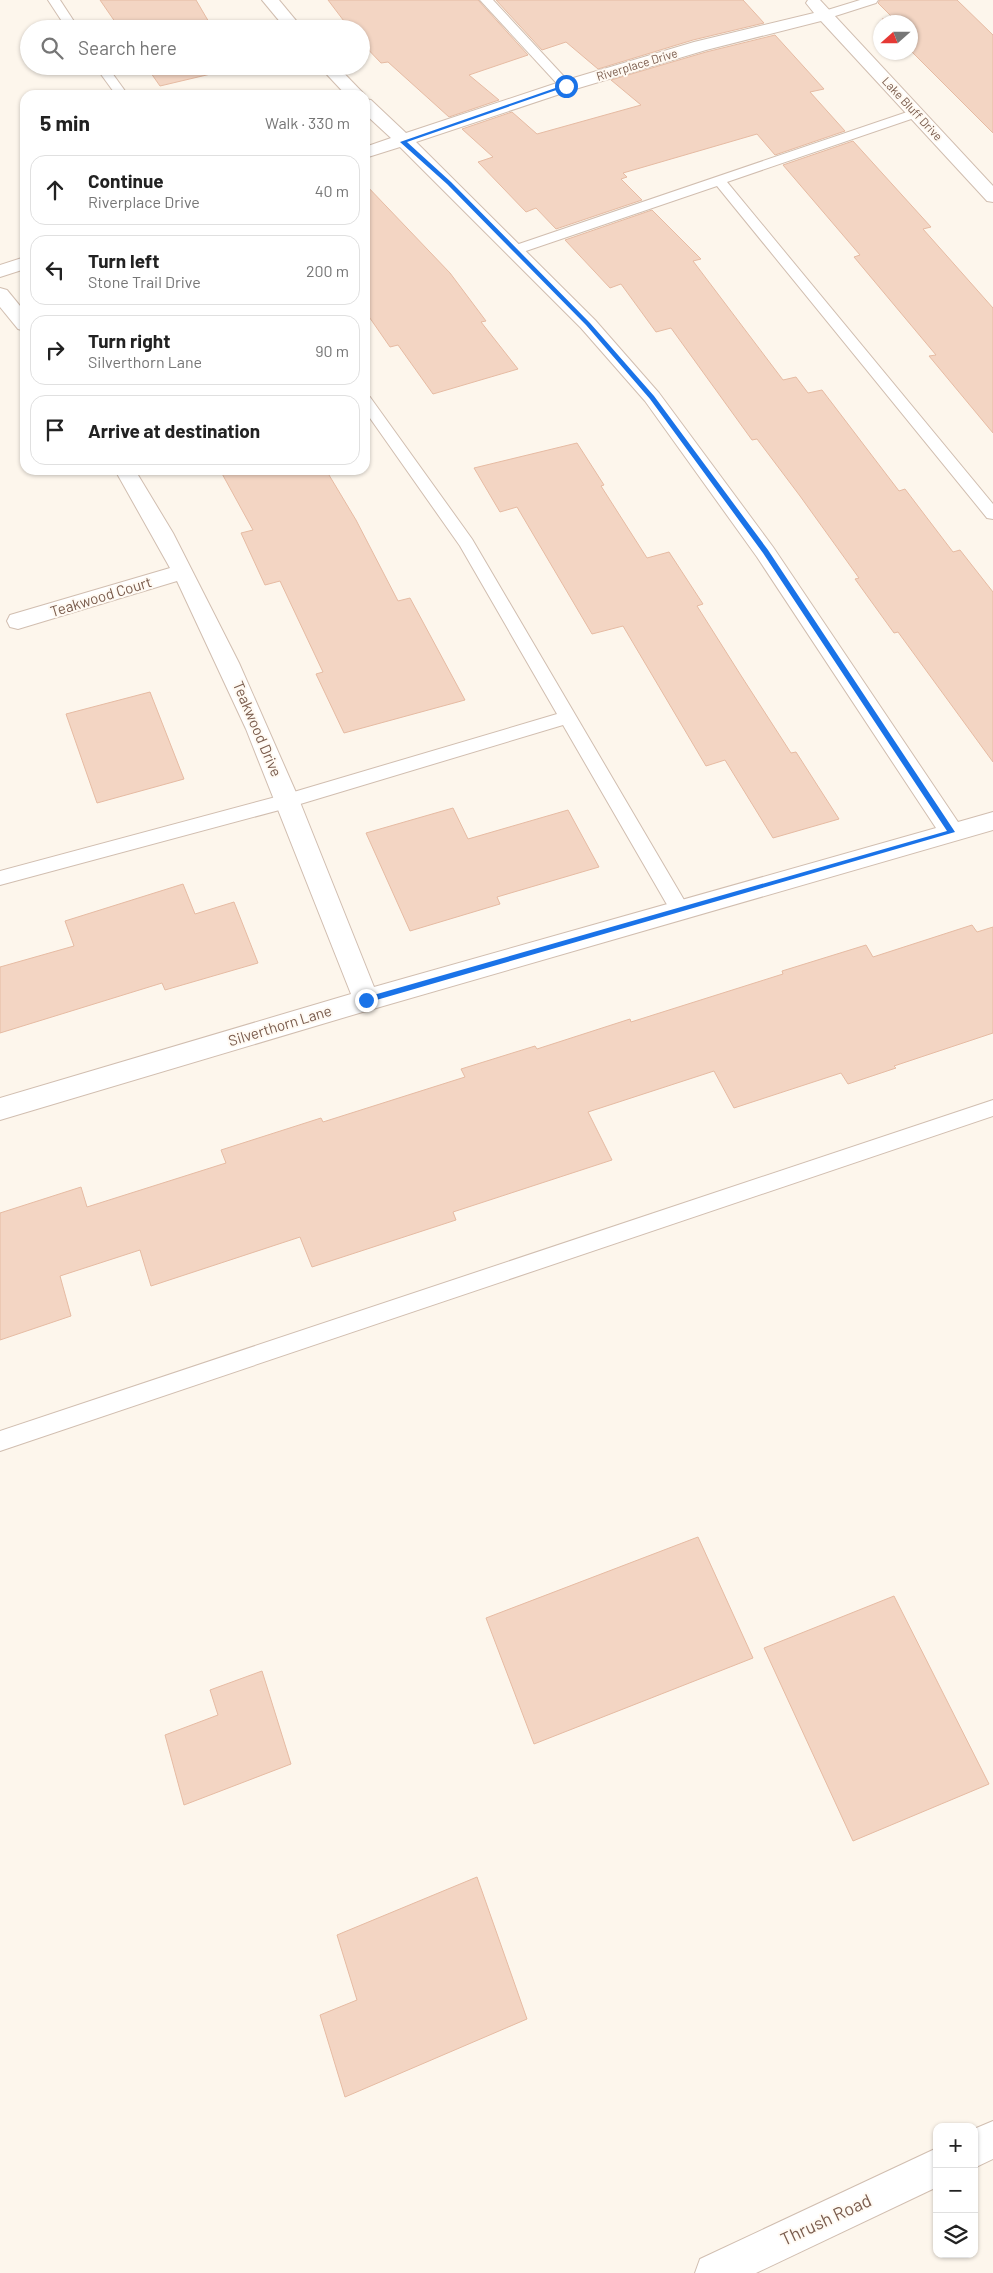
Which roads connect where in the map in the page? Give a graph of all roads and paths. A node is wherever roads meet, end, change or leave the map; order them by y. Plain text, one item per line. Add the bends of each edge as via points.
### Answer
1 (54, 0) edge
2 (270, 0) edge
3 (486, 0) edge
4 (811, 0) edge
5 (872, 0) edge
6 (826, 15) junction
7 (67, 20) edge
8 (287, 20) edge
9 (108, 75) edge
10 (336, 75) edge
11 (566, 86) junction
12 (118, 90) edge
13 (351, 90) edge
14 (370, 109) edge
15 (916, 113) junction
16 (403, 142) junction
17 (370, 152) edge
18 (720, 180) junction
19 (993, 197) edge
20 (515, 250) junction
21 (20, 265) edge
22 (0, 271) edge
23 (0, 294) edge
24 (20, 319) edge
25 (370, 407) edge
26 (128, 475) edge
27 (993, 514) edge
28 (183, 572) junction
29 (18, 622) dead end
30 (568, 717) junction
31 (287, 801) junction
32 (993, 821) edge
33 (952, 832) junction
34 (0, 878) edge
35 (680, 910) junction
36 (366, 1000) junction
37 (993, 1108) edge
38 (0, 1109) edge
39 (0, 1440) edge
40 (993, 2140) edge
41 (978, 2147) edge
42 (935, 2168) edge
43 (714, 2273) edge

1 - 7 lane
2 - 8 street
3 - 11 lane
4 - 6 street, Lake Bluff Drive
5 - 6 lane
6 - 11 street, Riverplace Drive via 700,46
6 - 15 street, Lake Bluff Drive
9 - 12 lane
10 - 13 street
11 - 16 street, Riverplace Drive
14 - 16 street
15 - 18 lane
15 - 19 street, Lake Bluff Drive
16 - 17 street, Riverplace Drive
16 - 20 street
18 - 20 lane
18 - 27 lane
20 - 33 street via 588,324 652,397 765,552
21 - 22 street
23 - 24 street
25 - 30 lane via 466,543
26 - 28 street, Teakwood Drive
28 - 29 street, Teakwood Court
28 - 31 street, Teakwood Drive via 244,695
30 - 31 lane
30 - 35 lane
31 - 34 lane
31 - 36 street, Teakwood Drive
32 - 33 street, Silverthorn Lane
33 - 35 street, Silverthorn Lane
35 - 36 street, Silverthorn Lane
36 - 38 street, Silverthorn Lane
37 - 39 lane
40 - 41 street
42 - 43 street, Thrush Road

